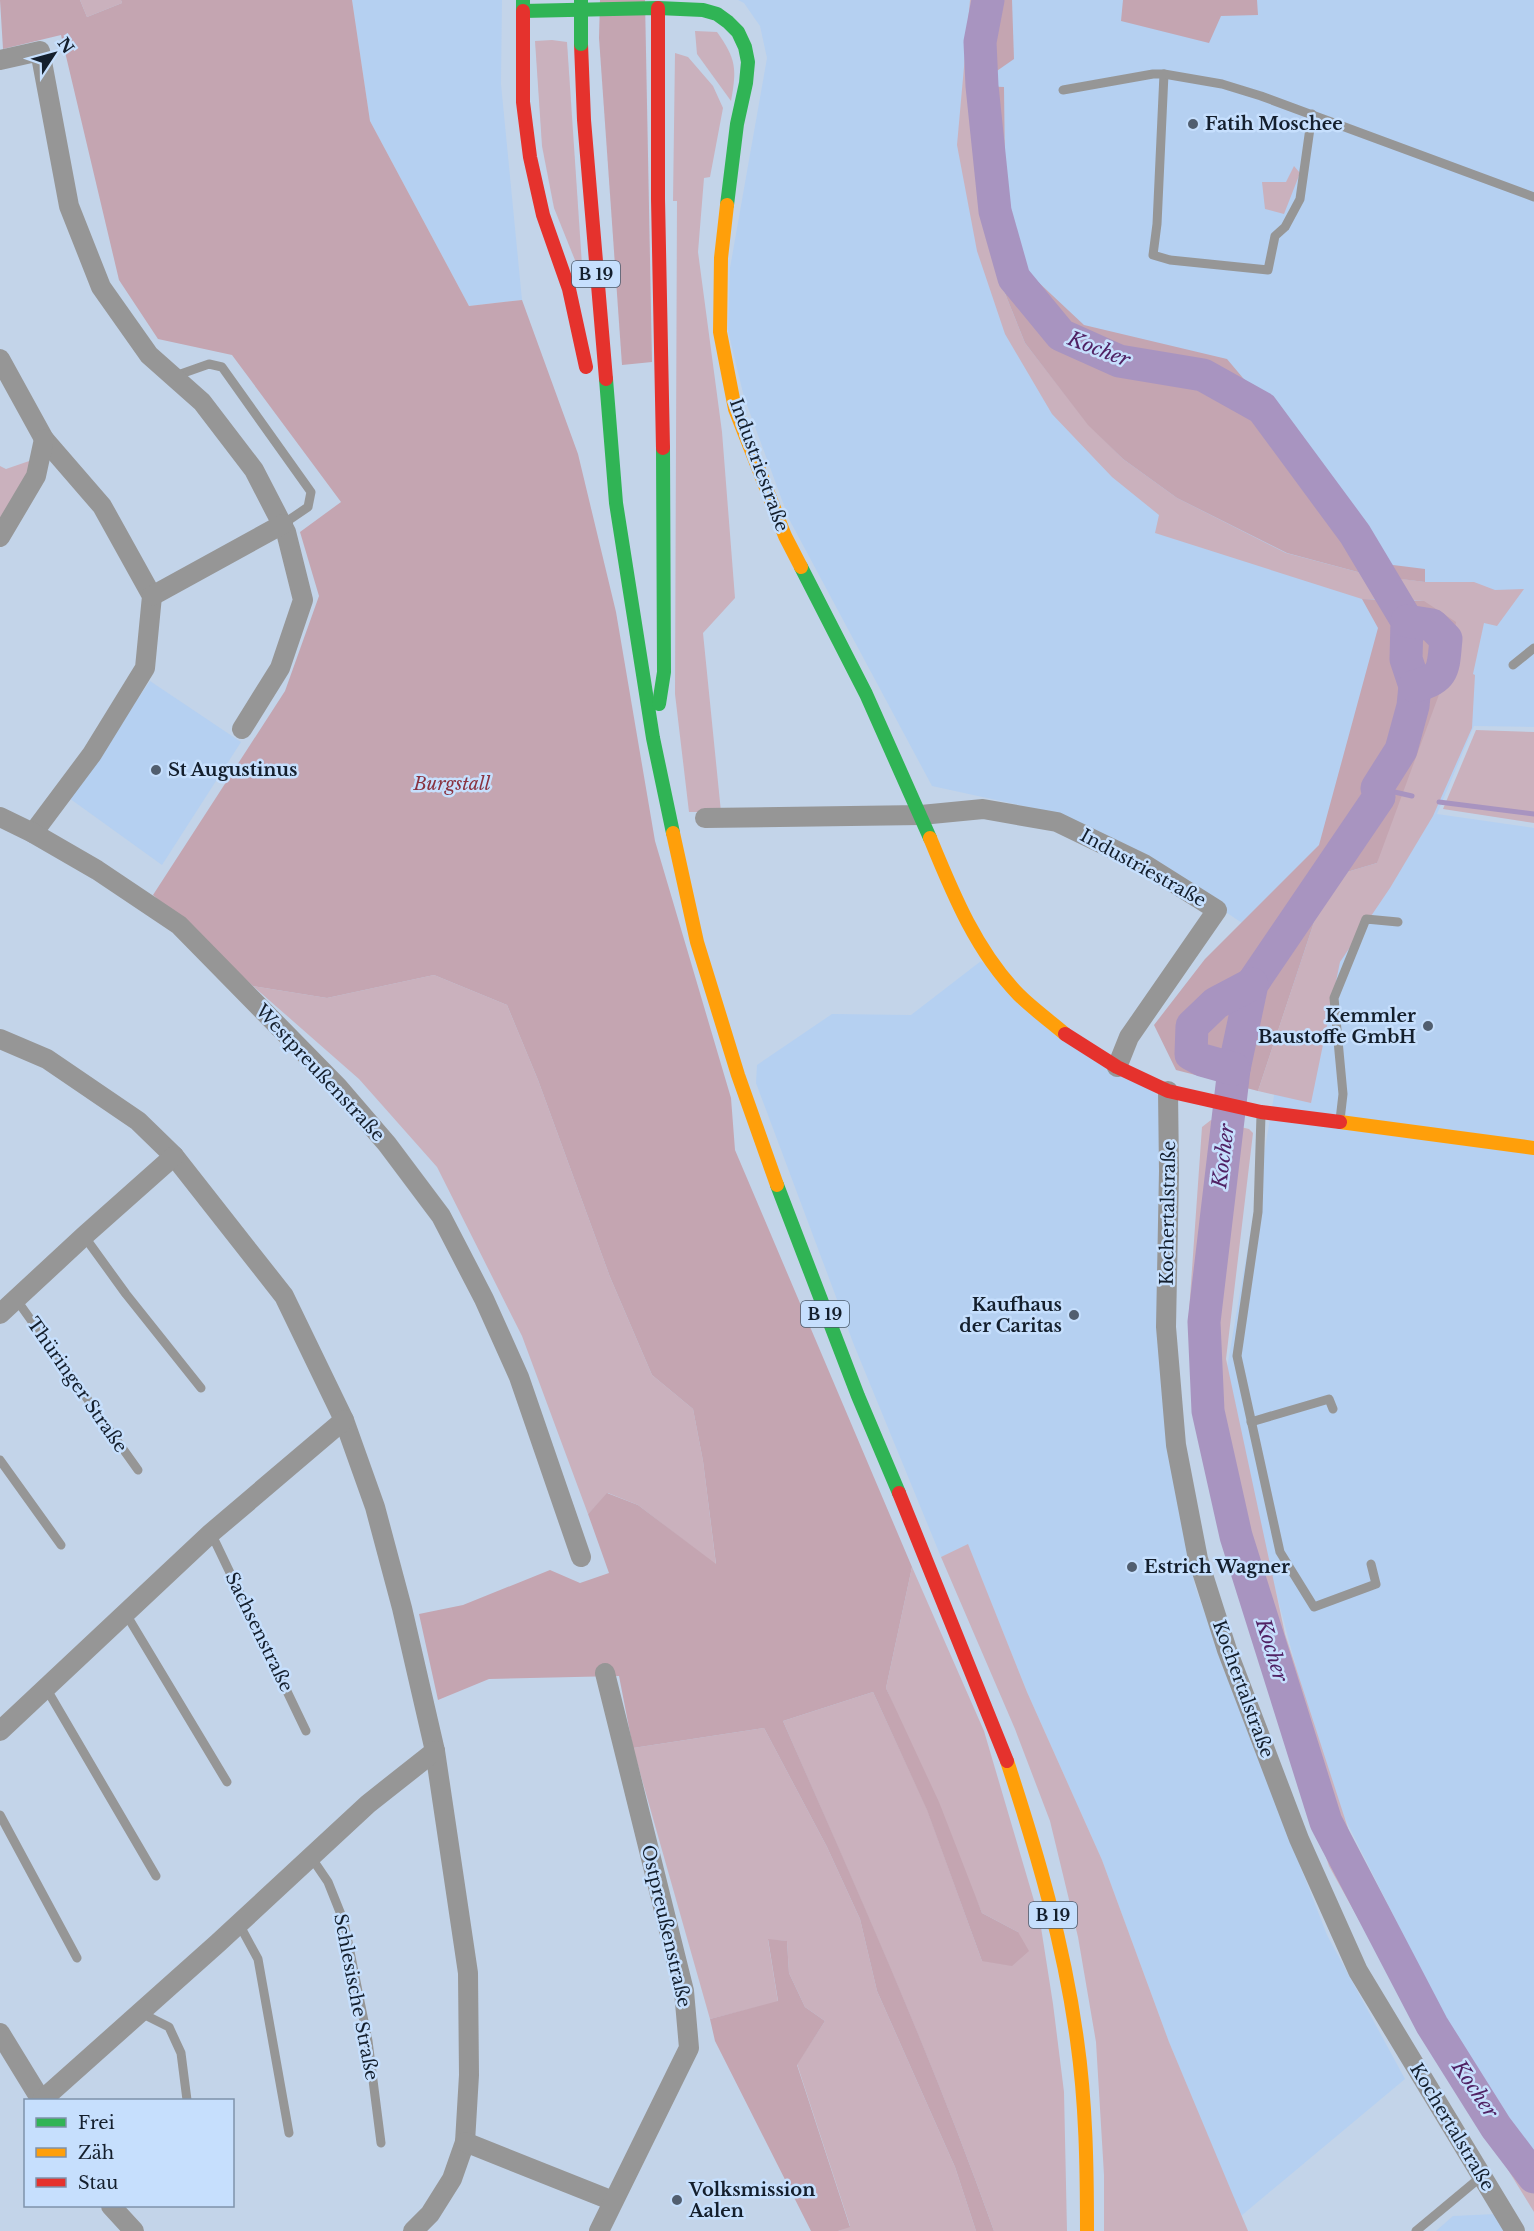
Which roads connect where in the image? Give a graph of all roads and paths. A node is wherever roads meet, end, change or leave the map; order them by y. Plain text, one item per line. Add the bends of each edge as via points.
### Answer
1 (581, 0) edge
2 (658, 4) edge
3 (523, 6) edge
4 (0, 60) edge
5 (1164, 74) junction
6 (1063, 90) dead end
7 (1312, 114) junction
8 (1534, 197) edge
9 (0, 359) edge
10 (175, 376) junction
11 (589, 379) dead end
12 (594, 402) dead end
13 (44, 439) junction
14 (616, 503) junction
15 (283, 524) junction
16 (0, 535) edge
17 (152, 596) junction
18 (1534, 648) edge
19 (1513, 665) dead end
20 (242, 729) dead end
21 (653, 738) junction
22 (921, 815) junction
23 (0, 818) edge
24 (705, 818) dead end
25 (33, 833) junction
26 (1398, 922) dead end
27 (0, 1039) edge
28 (1117, 1067) junction
29 (1168, 1091) junction
30 (1257, 1111) junction
31 (1339, 1122) junction
32 (1534, 1148) edge
33 (174, 1156) junction
34 (84, 1236) junction
35 (16, 1299) junction
36 (0, 1314) edge
37 (201, 1388) dead end
38 (1333, 1409) dead end
39 (344, 1420) junction
40 (1251, 1422) junction
41 (0, 1460) edge
42 (138, 1470) dead end
43 (211, 1533) junction
44 (61, 1545) dead end
45 (581, 1557) dead end
46 (1371, 1564) dead end
47 (126, 1614) junction
48 (605, 1673) dead end
49 (46, 1688) junction
50 (0, 1731) edge
51 (306, 1731) dead end
52 (435, 1751) junction
53 (227, 1782) dead end
54 (0, 1815) edge
55 (311, 1857) junction
56 (156, 1876) dead end
57 (239, 1924) junction
58 (77, 1958) dead end
59 (141, 2013) junction
60 (0, 2033) edge
61 (40, 2099) edge
62 (42, 2099) edge
63 (187, 2099) edge
64 (289, 2133) dead end
65 (465, 2142) junction
66 (381, 2144) dead end
67 (1482, 2176) junction
68 (613, 2201) junction
69 (113, 2207) edge
70 (134, 2231) edge
71 (413, 2231) edge
72 (599, 2231) edge
73 (1087, 2231) edge
74 (1416, 2231) edge
75 (1515, 2231) edge

1 - 14 main road, B 19, bridge via 584,120
2 - 3 main road, Industriestraße
2 - 21 main road via 664,672
2 - 22 main road, Industriestraße via 717,14 738,32 745,47 746,83 737,124 721,258 720,332 735,409 785,536 866,694
3 - 11 main road via 523,102 530,157 543,214 569,289
4 - 10 street via 40,51 69,206 100,287 148,355
5 - 6 lane
5 - 7 lane via 1222,84
5 - 7 lane via 1153,255 1170,260 1268,270 1275,236 1285,227 1300,199
7 - 8 lane
9 - 13 street
10 - 15 street via 202,402 254,470
10 - 15 lane via 209,364 222,367 311,492 308,507
12 - 14 main road
13 - 16 street via 36,476
13 - 17 street via 102,506
14 - 21 main road, B 19
15 - 17 street
15 - 20 street via 303,600 280,668
17 - 25 street via 146,668 92,754
18 - 19 lane
21 - 73 main road, B 19 via 697,942 738,1075 790,1225 1007,1760 1031,1834 1056,1927 1077,2040 1088,2168
22 - 24 street, Industriestraße
22 - 28 main road, Industriestraße via 957,904 985,953 1019,995 1072,1040
22 - 28 street, Industriestraße via 983,809 1057,822 1144,864 1217,910 1129,1037
23 - 25 street, Westpreußenstraße
25 - 45 street, Westpreußenstraße via 98,870 179,925 338,1087 407,1171 441,1216 519,1377
26 - 31 lane via 1366,920 1334,998 1343,1094
27 - 33 street via 47,1059 132,1116
28 - 29 main road, Industriestraße
29 - 30 main road, Industriestraße
29 - 67 street, Kochertalstraße via 1166,1327 1176,1445 1198,1558 1227,1650 1295,1828 1358,1971
30 - 31 main road, Industriestraße
30 - 40 lane via 1258,1212 1237,1356
31 - 32 main road, Industriestraße
33 - 34 street, Thüringer Straße
33 - 39 street via 284,1296
34 - 35 street, Thüringer Straße
34 - 37 lane
35 - 36 street, Thüringer Straße
35 - 42 lane, Thüringer Straße
38 - 40 lane via 1329,1399
39 - 43 street
39 - 52 street via 375,1507
40 - 46 lane via 1280,1552 1314,1607 1376,1584
41 - 44 lane
43 - 47 street
43 - 51 lane, Sachsenstraße
47 - 49 street
47 - 53 lane
48 - 68 street, Ostpreußenstraße via 684,1991 689,2048
49 - 50 street
49 - 56 lane
52 - 55 street via 368,1804
52 - 65 street via 468,1973
54 - 58 lane
55 - 57 street
55 - 66 lane, Schlesische Straße via 328,1882 344,1922 368,2041
57 - 59 street
57 - 64 lane via 258,1959
59 - 62 street
59 - 63 lane via 169,2027 181,2053
60 - 61 street
65 - 68 street
65 - 71 street via 452,2179 430,2214
67 - 74 lane
67 - 75 street, Kochertalstraße
68 - 72 street, Ostpreußenstraße
69 - 70 street

